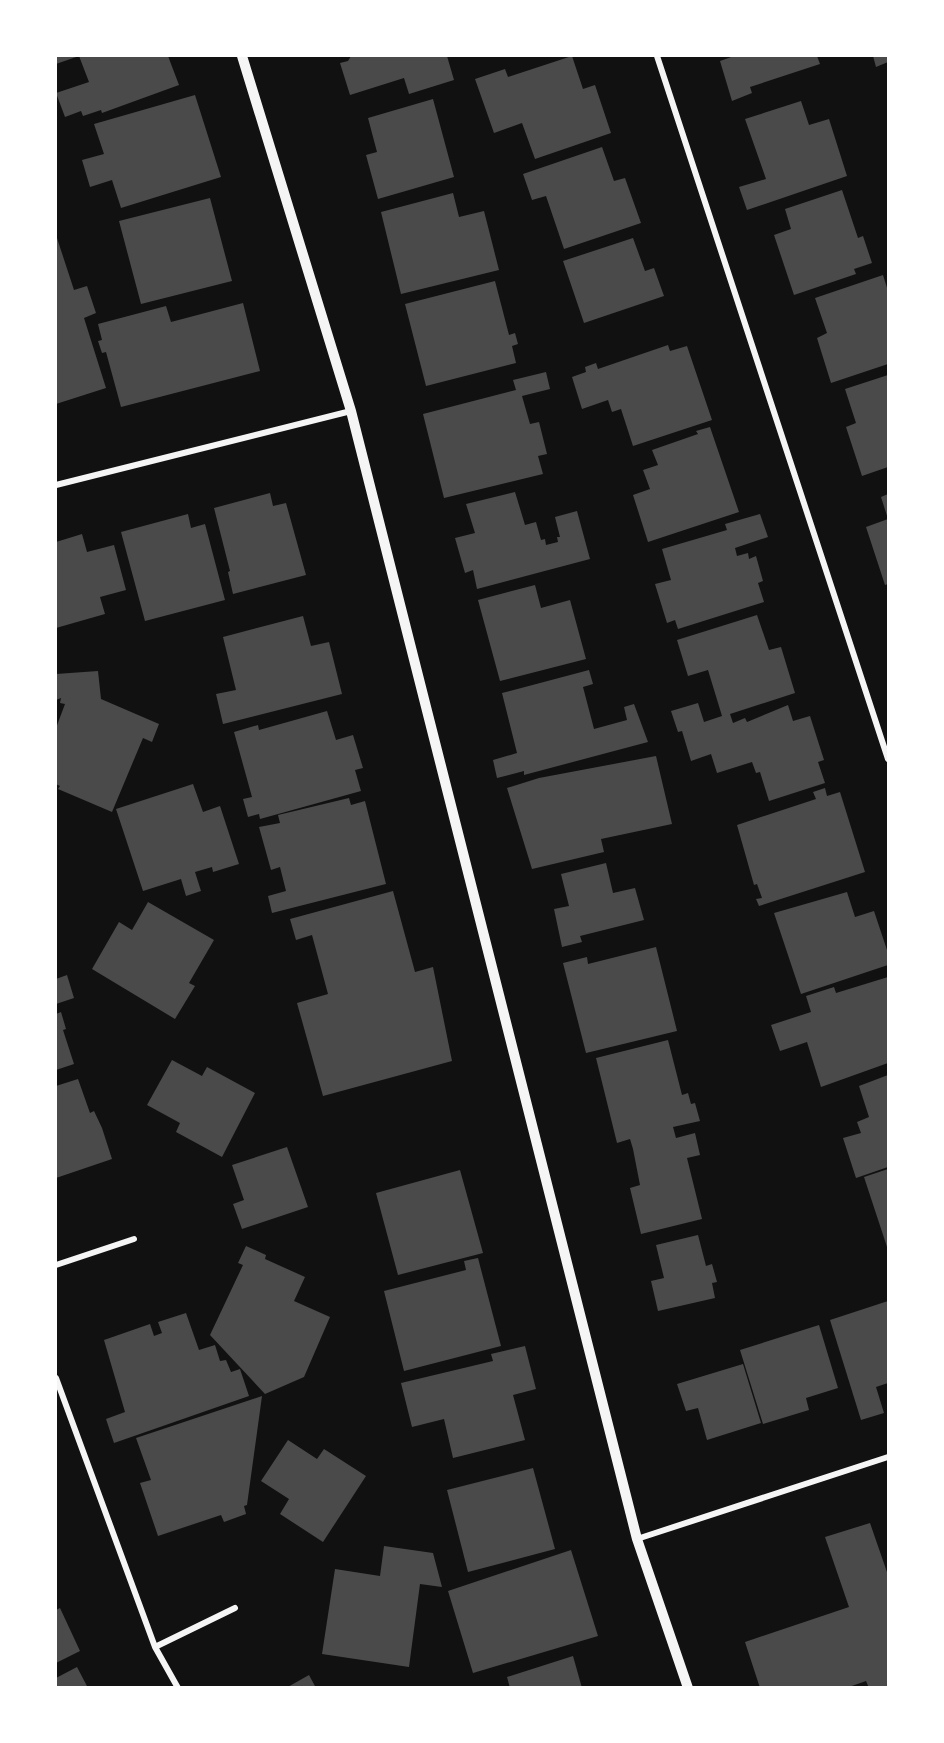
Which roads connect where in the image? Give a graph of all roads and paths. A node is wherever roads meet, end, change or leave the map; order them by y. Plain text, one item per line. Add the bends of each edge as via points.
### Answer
1 (242, 56) edge
2 (657, 56) edge
3 (351, 411) junction
4 (56, 485) edge
5 (888, 759) edge
6 (134, 1239) dead end
7 (56, 1265) edge
8 (56, 1378) edge
9 (888, 1457) edge
10 (638, 1539) junction
11 (235, 1608) dead end
12 (155, 1647) junction
13 (178, 1688) edge
14 (688, 1688) edge

1 - 3 street
2 - 5 street
3 - 4 street
3 - 10 street
6 - 7 street
8 - 12 street
9 - 10 street
10 - 14 street
11 - 12 street
12 - 13 street

